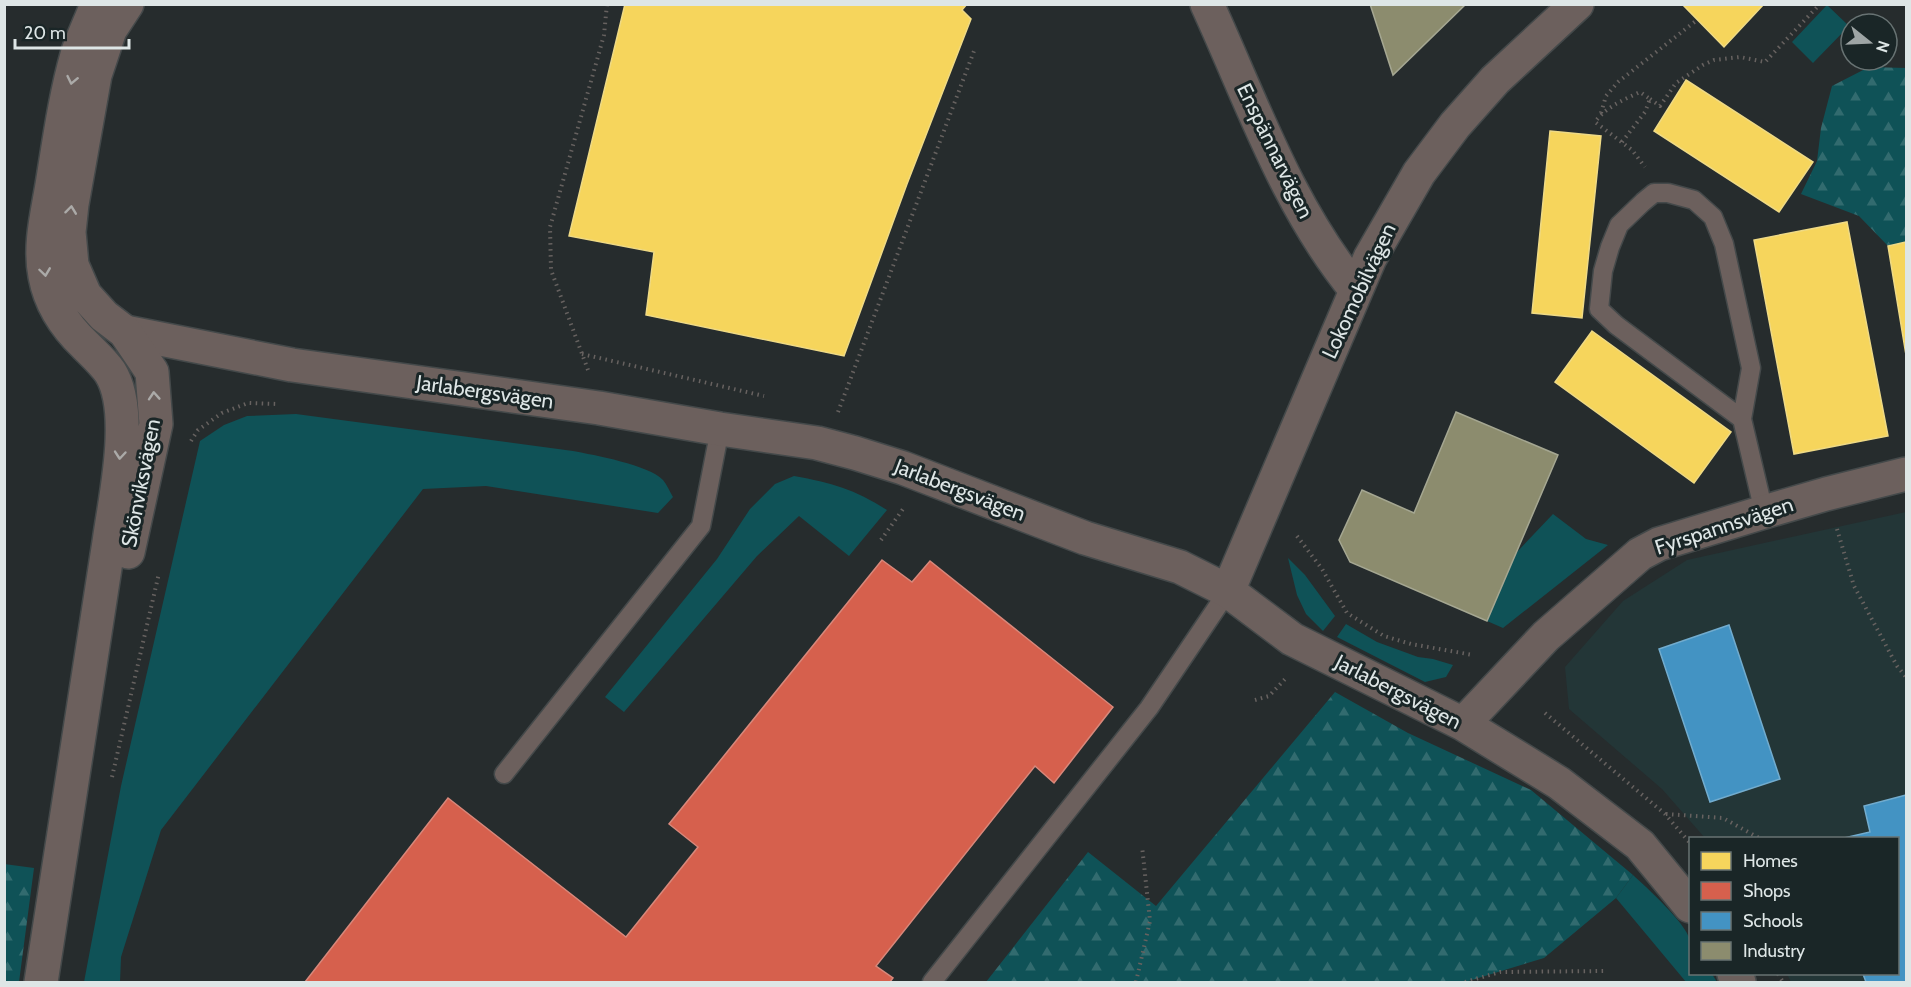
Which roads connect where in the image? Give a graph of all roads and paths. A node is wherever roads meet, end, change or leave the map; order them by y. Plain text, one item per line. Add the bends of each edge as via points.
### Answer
1 (97, 4) edge
2 (127, 4) edge
3 (607, 4) edge
4 (1207, 4) edge
5 (1577, 4) edge
6 (1820, 4) edge
7 (1697, 20) dead end
8 (974, 51) dead end
9 (1650, 99) junction
10 (1601, 113) junction
11 (1622, 142) junction
12 (1654, 193) junction
13 (1356, 290) junction
14 (125, 332) junction
15 (582, 354) junction
16 (768, 397) dead end
17 (279, 404) dead end
18 (601, 408) junction
19 (826, 410) dead end
20 (1742, 419) junction
21 (720, 429) junction
22 (187, 450) dead end
23 (1906, 474) edge
24 (1826, 494) junction
25 (903, 509) dead end
26 (1764, 512) junction
27 (1297, 536) dead end
28 (881, 540) dead end
29 (161, 565) dead end
30 (1228, 591) junction
31 (1473, 655) dead end
32 (1294, 670) dead end
33 (1906, 676) edge
34 (1255, 700) dead end
35 (1545, 713) dead end
36 (1463, 724) junction
37 (504, 774) dead end
38 (110, 786) dead end
39 (1665, 814) junction
40 (1757, 837) edge
41 (1689, 842) edge
42 (1142, 846) dead end
43 (55, 885) junction
44 (1689, 905) edge
45 (1607, 971) dead end
46 (41, 982) edge
47 (932, 982) edge
48 (1136, 982) edge
49 (1465, 982) edge

1 -> 43 street, Skönviksvägen via 77,55 59,145 43,237 45,275 55,306 71,331 111,374 123,421 109,542
14 -> 2 street, Skönviksvägen via 85,295 72,265 69,232 95,75 110,30
3 - 15 path via 604,35 550,227 551,270
4 - 13 street, Enspännarvägen via 1285,181 1336,265
5 - 13 street, Lokomobilvägen via 1495,80 1455,125 1419,173
6 - 9 path via 1765,62 1740,57 1714,60 1676,83 1660,106
7 - 10 path via 1618,82 1606,96
8 - 19 path via 838,413
9 - 10 path via 1640,92
9 - 11 path
10 - 11 path via 1595,122
11 - 12 path via 1641,160
12 - 20 lane via 1694,200 1713,218 1724,244 1751,368
12 - 20 lane via 1619,225 1603,272 1599,309 1616,326
13 - 30 street, Lokomobilvägen
14 - 18 street, Jarlabergsvägen via 292,365
43 -> 14 street, Skönviksvägen via 156,424 152,372
15 - 16 path
15 - 18 path
17 - 22 path, Skönviksvägen via 248,403 222,413 198,430
18 - 21 street, Jarlabergsvägen
20 - 26 lane
21 - 30 street, Jarlabergsvägen via 817,443 903,468 1085,538 1180,567
21 - 37 lane via 701,526
23 - 24 street, Fyrspannsvägen
24 - 26 street, Fyrspannsvägen
24 - 33 path via 1854,586
25 - 28 path
26 - 36 street, Fyrspannsvägen via 1659,544 1640,554 1546,636
27 - 31 path, Jarlabergsvägen via 1347,613 1384,636
29 - 38 path, Skönviksvägen
30 - 36 street, Jarlabergsvägen via 1293,639
30 - 47 lane via 1149,708
32 - 34 path via 1269,696
35 - 39 path
36 - 44 street, Jarlabergsvägen via 1559,783 1640,845
39 - 40 path via 1723,818
39 - 41 path
42 - 48 path via 1150,921
43 - 46 street, Skönviksvägen
45 - 49 path via 1500,972

